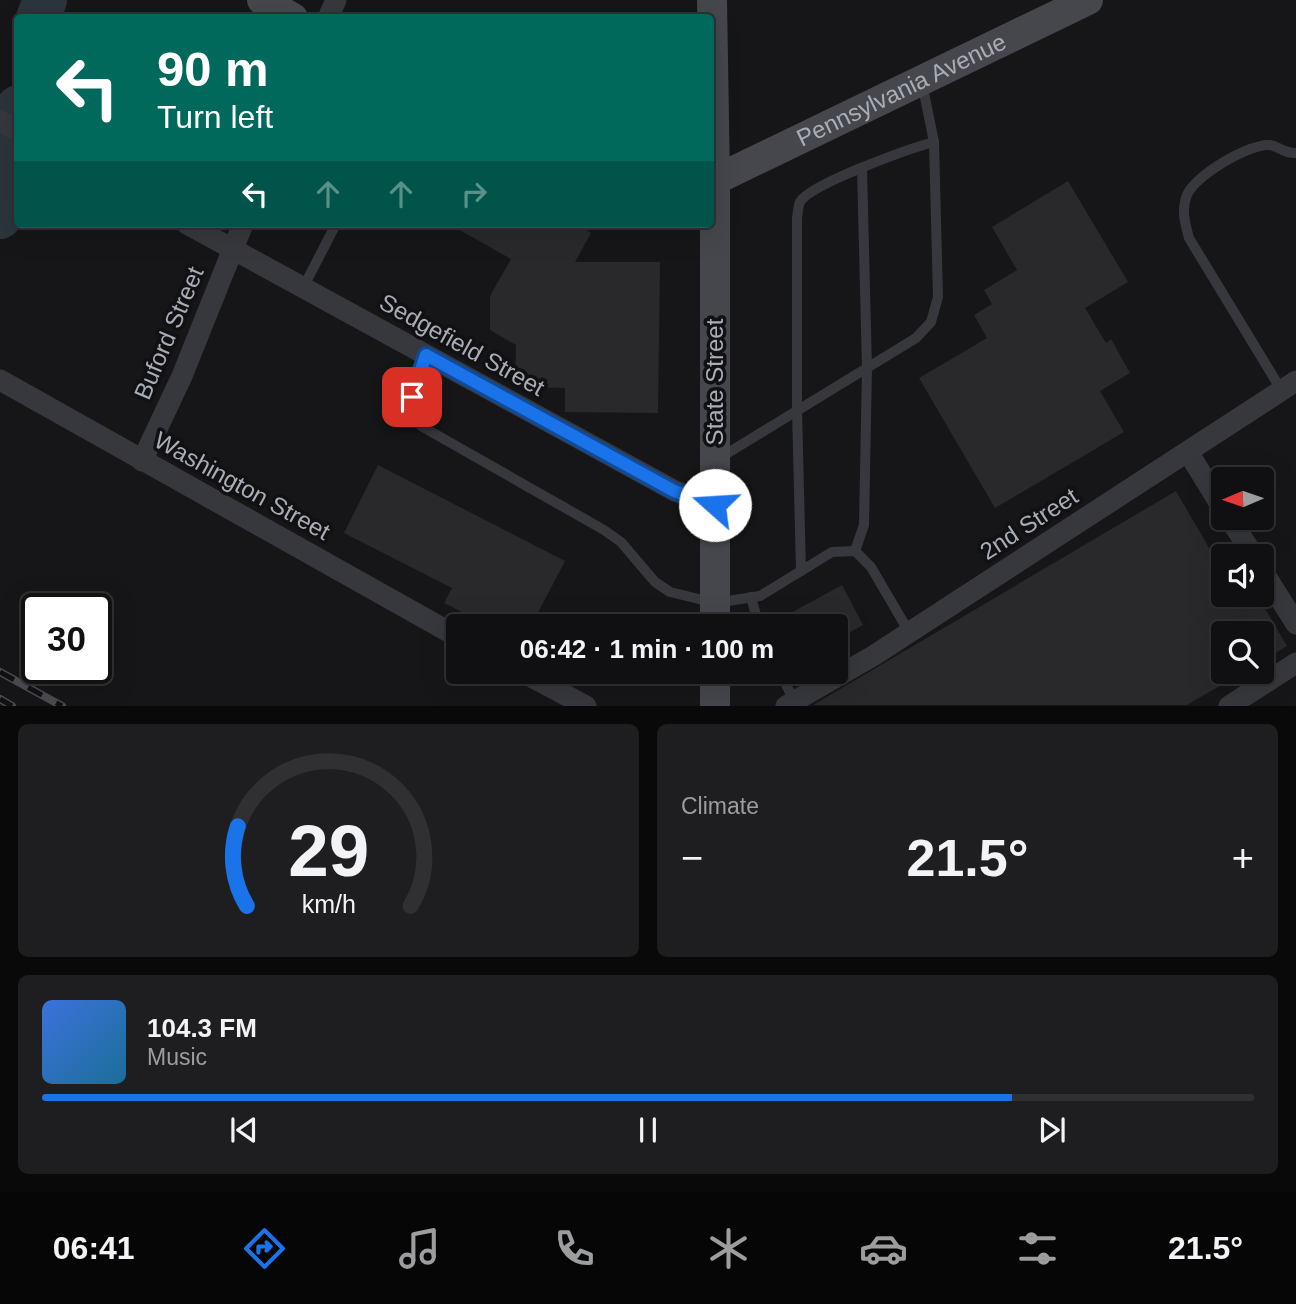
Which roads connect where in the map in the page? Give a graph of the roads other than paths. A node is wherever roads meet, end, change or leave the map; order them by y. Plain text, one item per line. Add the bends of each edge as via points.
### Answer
1 (262, 0) edge
2 (1088, 0) edge
3 (286, 14) edge
4 (922, 80) junction
5 (934, 142) junction
6 (1296, 153) edge
7 (862, 169) junction
8 (714, 180) edge
9 (194, 228) edge
10 (241, 228) edge
11 (333, 228) edge
12 (713, 228) edge
13 (233, 249) junction
14 (303, 288) junction
15 (426, 355) junction
16 (867, 368) junction
17 (8, 384) edge
18 (1289, 386) edge
19 (796, 411) junction
20 (1188, 452) junction
21 (715, 460) junction
22 (142, 461) junction
23 (1211, 489) edge
24 (715, 505) junction
25 (855, 551) junction
26 (801, 571) junction
27 (1274, 588) edge
28 (751, 597) junction
29 (713, 614) edge
30 (715, 614) edge
31 (717, 614) edge
32 (756, 614) edge
33 (1296, 624) edge
34 (446, 630) edge
35 (909, 632) junction
36 (1296, 663) edge
37 (545, 684) edge
38 (715, 684) edge
39 (784, 684) edge
40 (790, 703) edge
41 (586, 705) edge
42 (715, 705) edge
43 (1229, 705) edge

1 - 3 main road
2 - 4 main road, Pennsylvania Avenue
4 - 5 lane
4 - 8 main road, Pennsylvania Avenue
5 - 7 lane
5 - 16 lane via 938,297 931,322 916,338
6 - 18 lane via 1270,145 1247,149 1204,175 1187,193 1183,216 1189,238
7 - 16 lane
7 - 19 lane via 814,190 801,201 797,218
9 - 13 street, Sedgefield Street
10 - 13 street, Buford Street
11 - 14 lane
12 - 21 main road, State Street
13 - 14 street, Sedgefield Street
13 - 22 street, Buford Street
14 - 15 street, Sedgefield Street
15 - 24 street, Sedgefield Street via 674,491
15 - 29 lane via 411,405 421,426 604,530 621,542 655,582
16 - 19 lane
16 - 25 lane via 864,525
17 - 22 street, Washington Street
18 - 20 street, 2nd Street
19 - 21 lane
19 - 26 lane
20 - 23 street
20 - 35 street, 2nd Street
21 - 24 main road, State Street
22 - 34 street, Washington Street
24 - 30 main road, State Street
25 - 26 lane via 832,552
25 - 35 lane via 871,567
26 - 28 lane
27 - 33 street
28 - 31 lane
28 - 32 lane
35 - 40 street, 2nd Street
36 - 43 street
37 - 41 street
38 - 42 main road
39 - 40 lane

